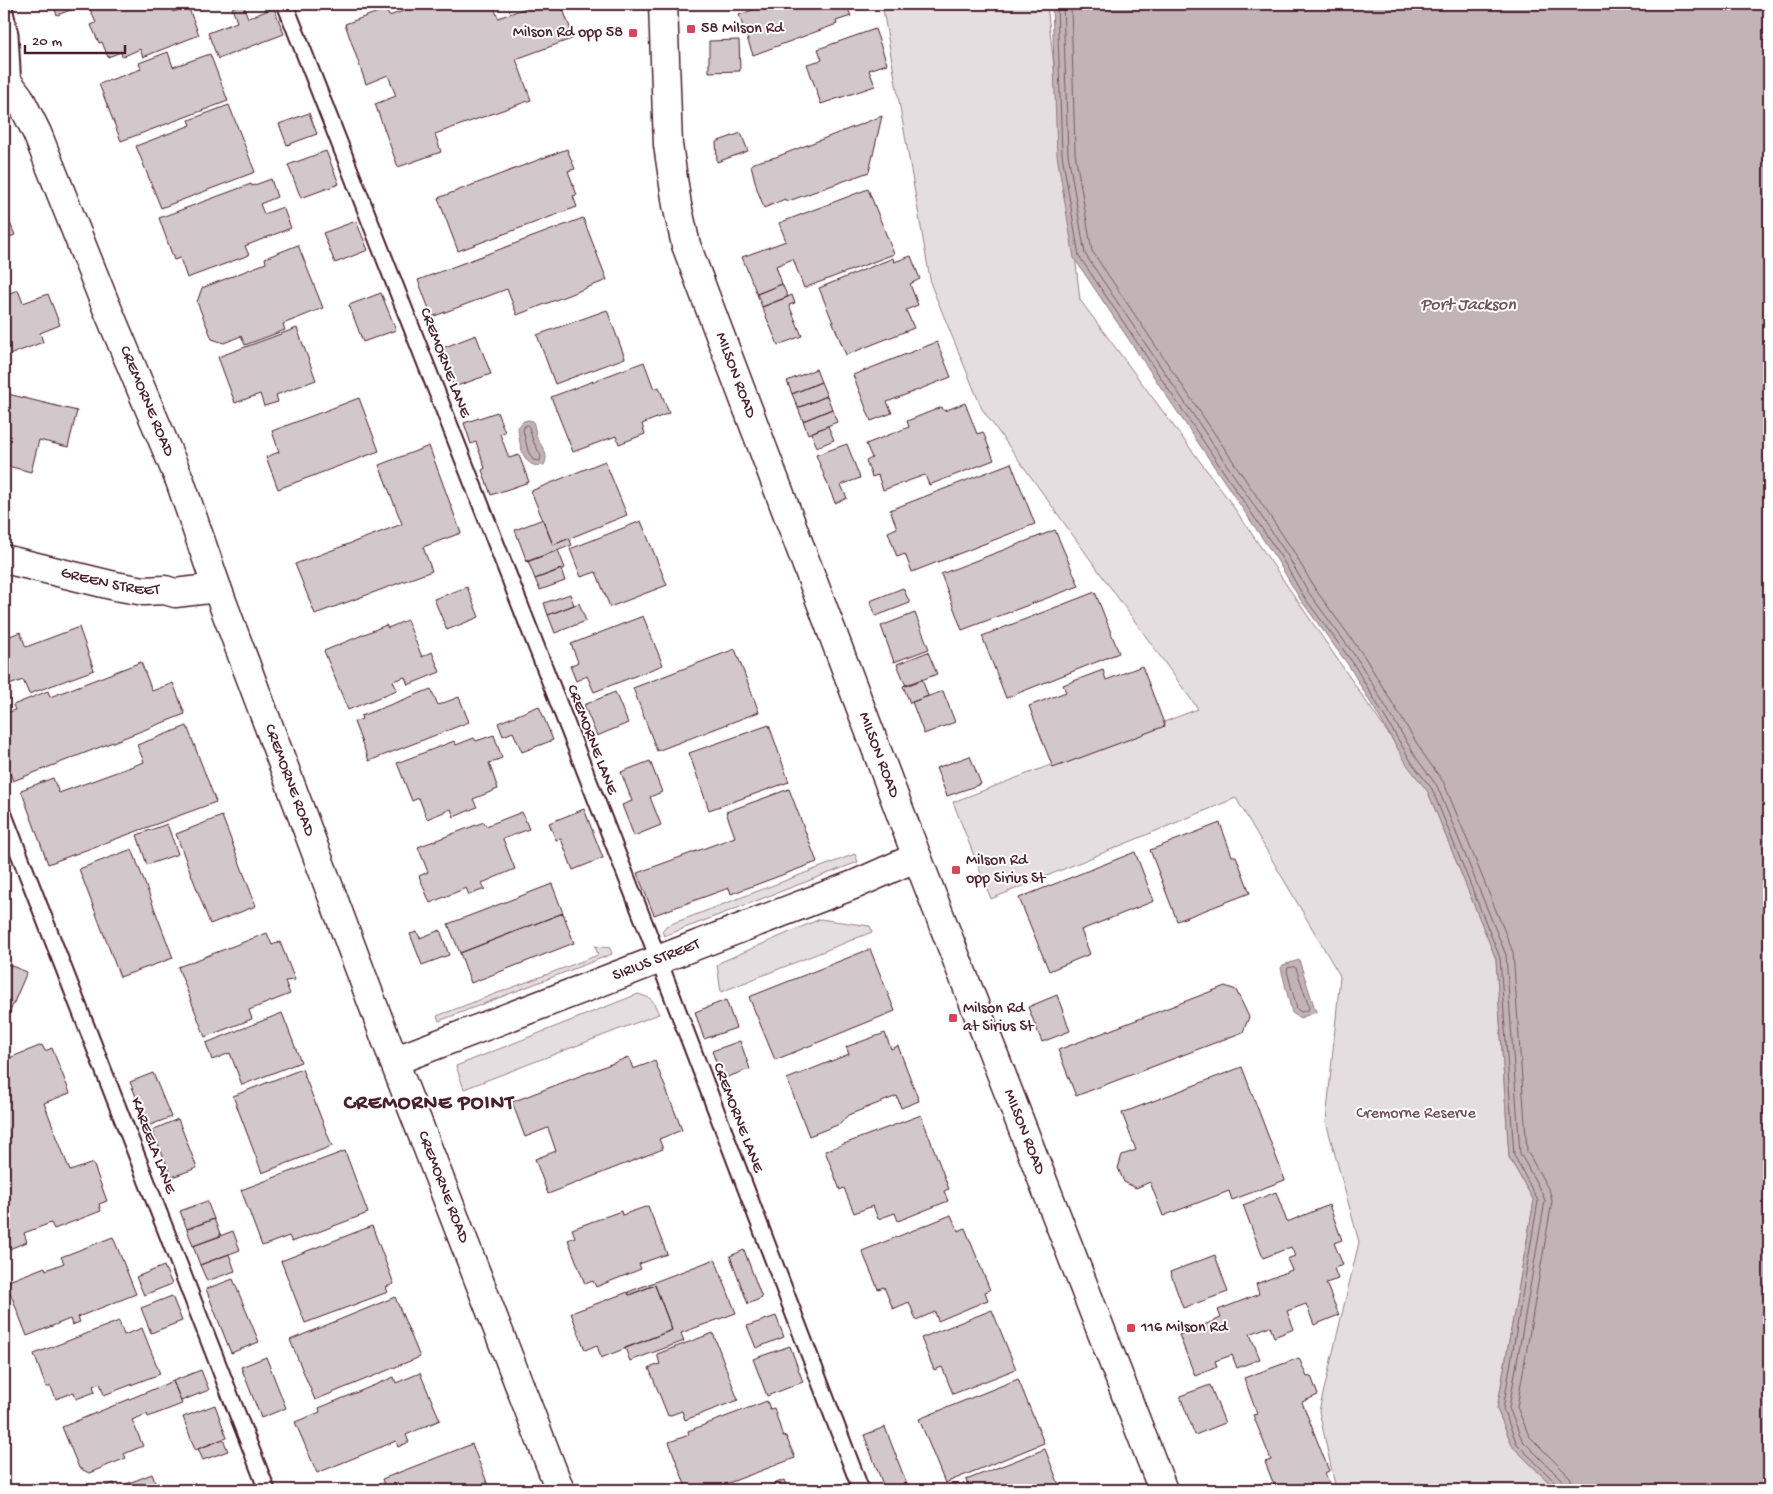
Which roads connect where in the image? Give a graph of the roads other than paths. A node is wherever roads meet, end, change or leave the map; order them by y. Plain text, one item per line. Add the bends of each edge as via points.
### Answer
1 (285, 4) edge
2 (663, 4) edge
3 (4, 7) edge
4 (8, 83) edge
5 (4, 559) edge
6 (217, 588) junction
7 (4, 815) edge
8 (917, 857) junction
9 (658, 960) junction
10 (394, 1061) junction
11 (266, 1490) edge
12 (560, 1490) edge
13 (862, 1490) edge
14 (1163, 1490) edge

1 - 9 lane, CREMORNE LANE
2 - 8 street, MILSON ROAD via 668,145 686,245
3 - 4 lane via 10,34
4 - 6 street, CREMORNE ROAD via 37,132 180,481
5 - 6 street, GREEN STREET via 144,591 175,593
6 - 10 street, CREMORNE ROAD
7 - 11 lane, KAREELA LANE
8 - 9 street, SIRIUS STREET via 856,884
8 - 14 street, MILSON ROAD
9 - 10 street, SIRIUS STREET
9 - 13 lane, CREMORNE LANE
10 - 12 street, CREMORNE ROAD

